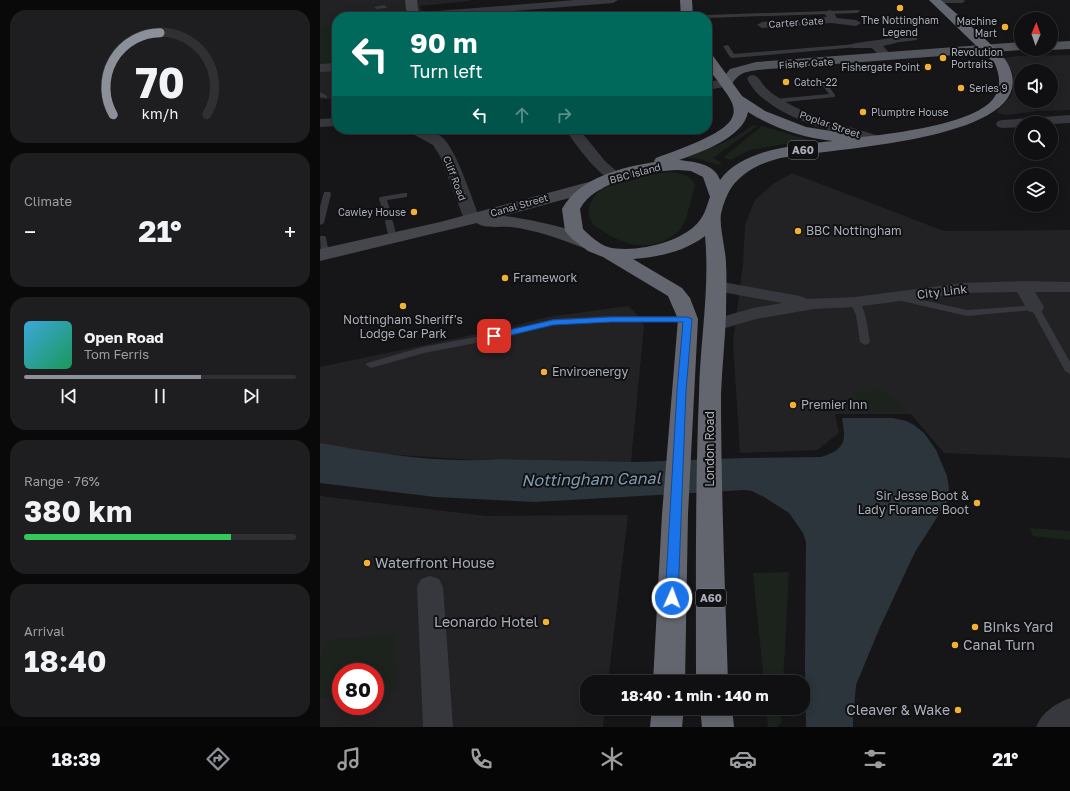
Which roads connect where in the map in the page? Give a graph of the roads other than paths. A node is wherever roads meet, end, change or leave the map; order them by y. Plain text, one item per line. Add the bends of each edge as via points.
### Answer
1 (614, 0) edge
2 (686, 0) edge
3 (936, 1) edge
4 (962, 1) edge
5 (377, 7) dead end
6 (384, 7) dead end
7 (411, 9) edge
8 (857, 11) dead end
9 (436, 12) edge
10 (489, 12) edge
11 (686, 12) edge
12 (830, 16) junction
13 (712, 17) edge
14 (856, 23) dead end
15 (762, 25) dead end
16 (915, 39) dead end
17 (892, 41) joint
18 (875, 44) junction
19 (1070, 45) edge
20 (726, 46) dead end
21 (856, 46) joint
22 (1014, 46) edge
23 (1058, 46) edge
24 (987, 48) junction
25 (887, 57) junction
26 (712, 63) edge
27 (332, 67) edge
28 (320, 68) edge
29 (753, 79) dead end
30 (822, 82) dead end
31 (726, 83) junction
32 (712, 85) edge
33 (736, 98) junction
34 (775, 101) junction
35 (1070, 119) edge
36 (332, 122) edge
37 (320, 123) edge
38 (1003, 124) dead end
39 (425, 134) edge
40 (576, 134) edge
41 (906, 136) junction
42 (871, 138) junction
43 (622, 175) junction
44 (596, 185) junction
45 (327, 194) dead end
46 (404, 195) dead end
47 (718, 198) junction
48 (387, 213) dead end
49 (712, 216) junction
50 (472, 218) junction
51 (320, 221) edge
52 (443, 226) junction
53 (587, 243) junction
54 (322, 249) edge
55 (608, 253) junction
56 (717, 286) junction
57 (1023, 286) junction
58 (1070, 287) edge
59 (896, 298) junction
60 (855, 302) junction
61 (814, 303) junction
62 (1035, 307) junction
63 (688, 319) junction
64 (715, 325) junction
65 (865, 342) dead end
66 (371, 365) dead end
67 (1070, 371) edge
68 (430, 587) dead end
69 (669, 675) edge
70 (712, 675) edge
71 (1070, 712) edge
72 (667, 715) edge
73 (717, 715) edge
74 (438, 727) edge
75 (666, 727) edge
76 (718, 727) edge
77 (1051, 727) edge

1 - 10 street
2 - 11 highway
3 - 4 lane
3 - 24 highway, A60
5 - 6 lane
7 - 9 street
8 - 12 lane
12 - 13 lane
12 - 14 street, Carter Gate
12 - 15 street, Carter Gate
16 - 17 lane
17 - 18 street
18 - 21 street
18 - 25 street
19 - 23 main road
20 - 21 lane via 732,56
22 - 24 main road, Fisher Gate
24 - 25 main road, Fisher Gate
24 - 41 highway, A60 via 1000,61 1007,85 992,109 974,118
25 - 31 main road, Fisher Gate via 756,66 735,72
26 - 31 highway, A60
27 - 28 street
29 - 34 street, Poplar Street via 761,90
30 - 34 lane via 833,96
31 - 32 street
31 - 33 highway, A60
33 - 42 highway via 758,114 813,133
33 - 43 highway, A60 via 741,110 740,118 718,137 684,153
34 - 42 street, Poplar Street via 815,120
35 - 38 street
36 - 37 street
39 - 50 street, Cliff Road via 439,142 447,156
40 - 43 street via 600,164
41 - 42 highway
41 - 47 highway, A60 via 780,153 744,166 726,180
43 - 44 highway, BBC Island / A60
43 - 47 highway, BBC Island / A60 via 656,166 682,165 698,168 710,174
44 - 50 street, Canal Street
44 - 53 highway, BBC Island / A60 via 583,194 571,209 574,231
45 - 51 lane
46 - 48 lane via 383,199
47 - 49 highway, BBC Island / A60
49 - 55 highway, BBC Island / A60 via 698,232 676,245 644,252
49 - 56 highway, London Road / A60
50 - 52 street, Canal Street
52 - 53 street, Canal Street via 486,221 526,223
52 - 54 street, Canal Street via 391,230
53 - 55 highway, BBC Island / A60
55 - 63 highway, A60 via 675,292
56 - 61 street, City Link
56 - 64 highway, London Road / A60
57 - 58 street, City Link
57 - 59 street, City Link via 932,291
57 - 62 street
59 - 60 street, City Link
59 - 62 lane via 967,313
60 - 61 street, City Link
60 - 65 lane via 861,315
61 - 64 street, City Link via 753,314
62 - 67 lane
63 - 66 lane via 553,322 507,334 423,350
63 - 69 highway, A60 via 675,514
64 - 70 highway, London Road / A60 via 710,392
68 - 74 street
71 - 77 street
72 - 75 highway
73 - 76 highway

